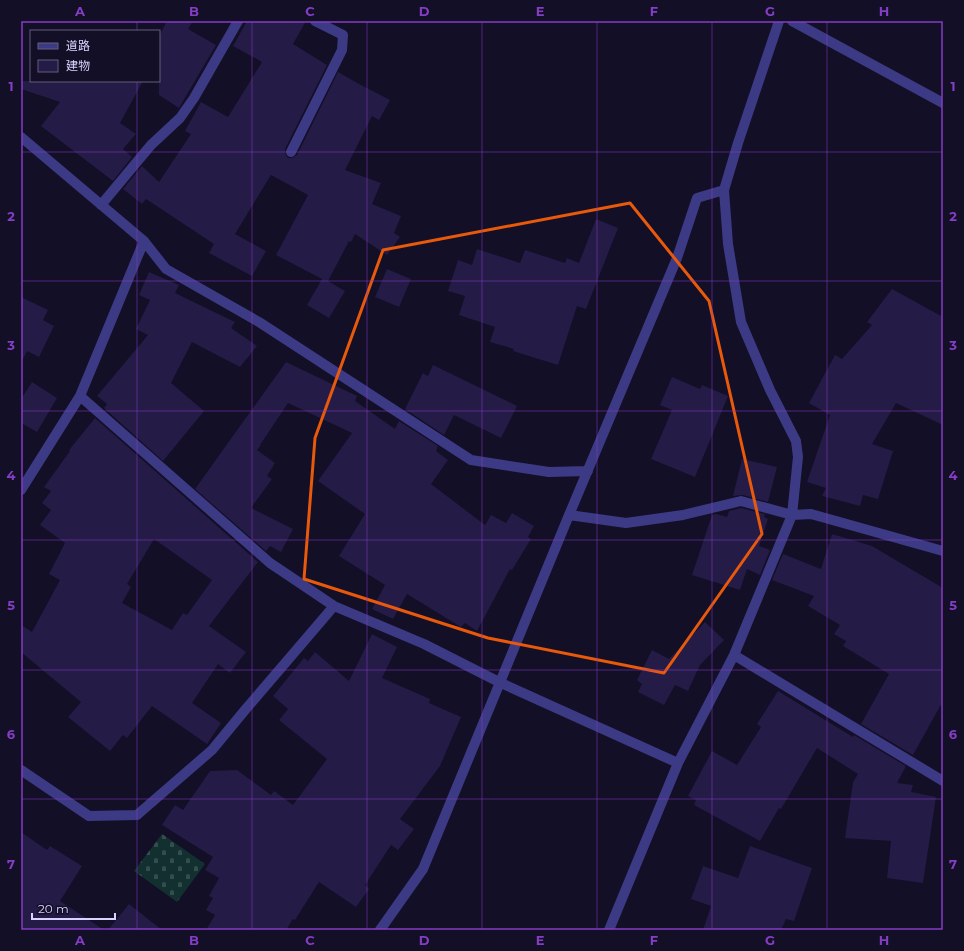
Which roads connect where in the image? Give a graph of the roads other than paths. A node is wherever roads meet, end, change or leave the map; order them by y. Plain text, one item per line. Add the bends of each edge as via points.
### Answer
1 (238, 21) edge
2 (315, 21) edge
3 (779, 21) edge
4 (792, 21) edge
5 (943, 103) edge
6 (21, 137) edge
7 (291, 152) dead end
8 (724, 190) junction
9 (101, 205) junction
10 (144, 241) junction
11 (80, 396) junction
12 (588, 471) junction
13 (21, 490) edge
14 (569, 515) junction
15 (792, 515) junction
16 (943, 551) edge
17 (334, 606) junction
18 (734, 655) junction
19 (501, 683) junction
20 (678, 763) junction
21 (21, 770) edge
22 (943, 781) edge
23 (380, 930) edge
24 (609, 930) edge

1 - 9 street via 180,118 151,145
2 - 7 street via 343,35 342,50
3 - 8 street
4 - 5 street
6 - 9 street
8 - 12 street via 697,198 678,258
8 - 15 street via 728,244 741,322 770,390 796,441 798,457
9 - 10 street
10 - 11 street
10 - 12 street via 166,270 259,322 471,460 550,472
11 - 13 street
11 - 17 street via 270,563
12 - 14 street
14 - 15 street via 626,523 683,515 742,501
14 - 19 street
15 - 16 street via 811,514
15 - 18 street
17 - 19 street via 424,644
17 - 21 street via 212,750 137,816 89,816
18 - 20 street
18 - 22 street
19 - 20 street
19 - 23 street via 423,869
20 - 24 street

